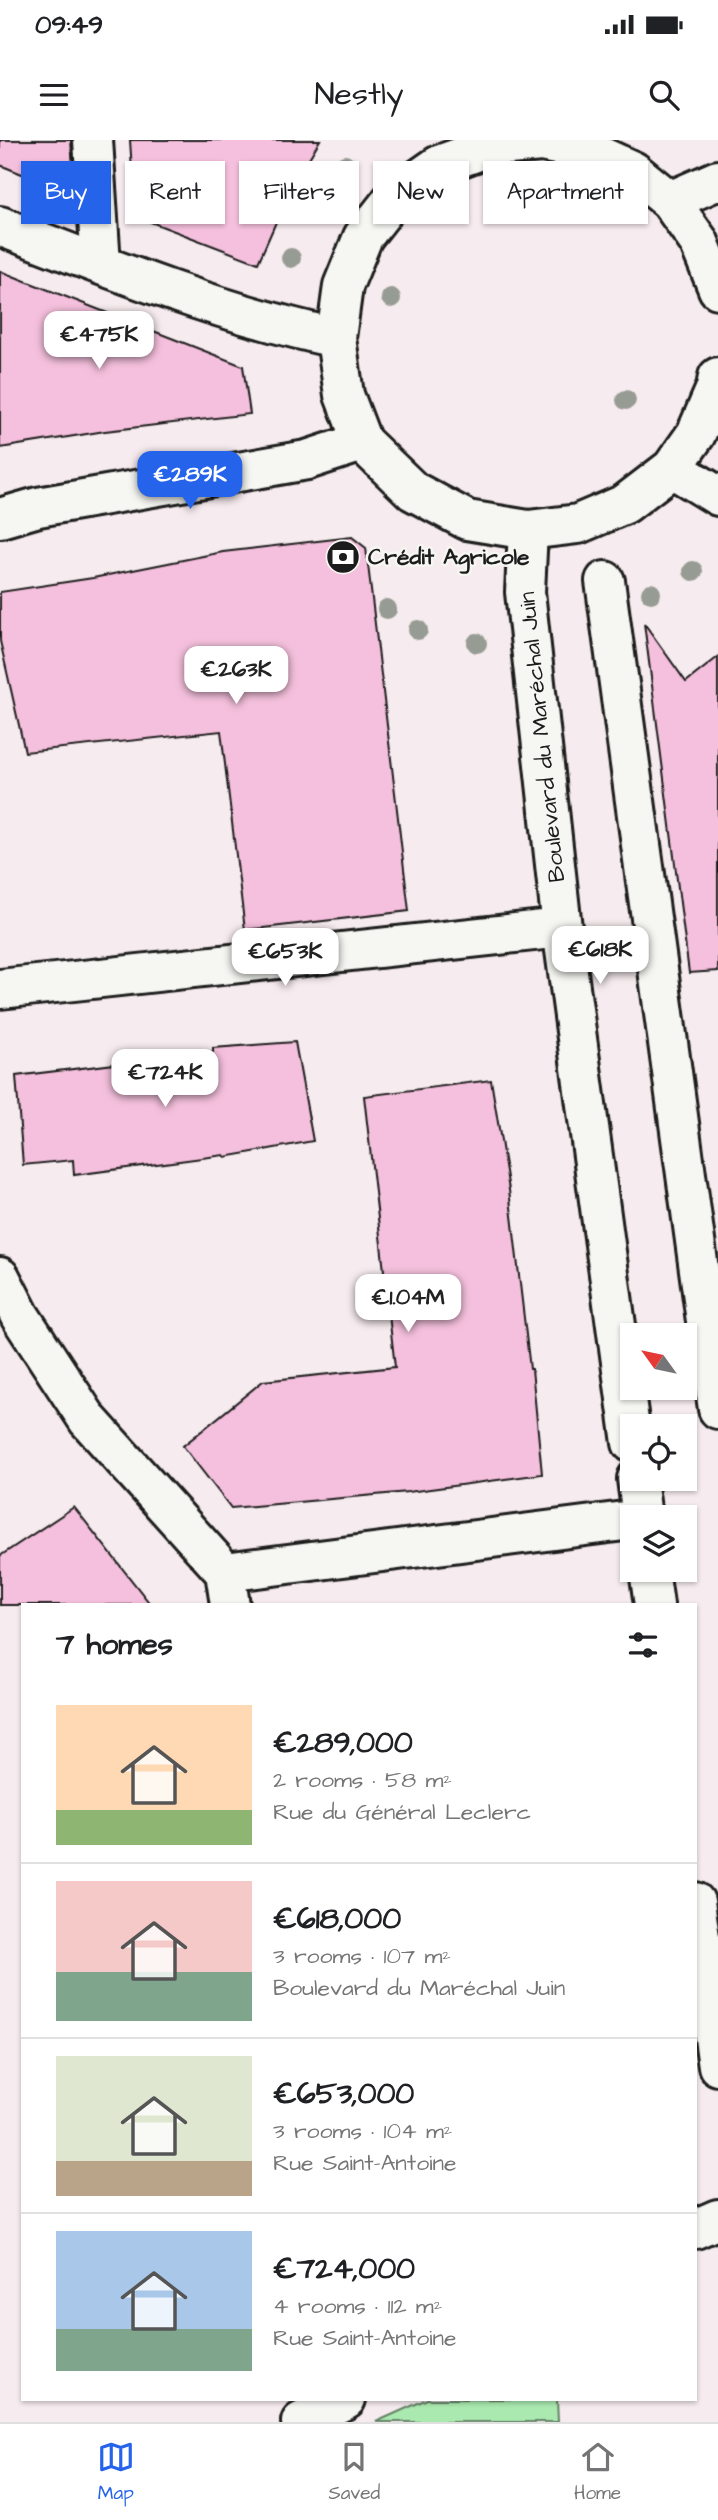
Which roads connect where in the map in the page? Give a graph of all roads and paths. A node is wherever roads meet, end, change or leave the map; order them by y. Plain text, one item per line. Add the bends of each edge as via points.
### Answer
1 (93, 140) edge
2 (541, 141) edge
3 (718, 180) edge
4 (670, 201) junction
5 (0, 226) edge
6 (101, 265) junction
7 (718, 289) edge
8 (336, 338) junction
9 (718, 376) edge
10 (362, 442) junction
11 (672, 468) junction
12 (718, 496) edge
13 (0, 518) edge
14 (528, 530) junction
15 (605, 581) dead end
16 (562, 928) junction
17 (0, 989) edge
18 (0, 1277) edge
19 (718, 1409) edge
20 (628, 1414) edge
21 (620, 1522) edge
22 (651, 1582) edge
23 (227, 1588) edge
24 (654, 1603) edge
25 (697, 1934) edge
26 (700, 1983) edge
27 (718, 2066) edge
28 (718, 2220) edge
29 (697, 2228) edge
30 (342, 2401) edge
31 (300, 2422) edge

1 - 6 street
2 - 4 street via 589,151 633,171
2 - 8 street via 489,147 439,165 396,195 363,237 343,286
3 - 4 street
4 - 7 street via 699,242
5 - 6 street
6 - 8 street via 275,325
8 - 10 street via 344,395
9 - 11 street via 696,434
10 - 13 street via 307,460 38,507
10 - 14 street via 412,491 467,520
11 - 12 street
11 - 14 street via 625,504 578,524
14 - 16 street, Boulevard du Maréchal Juin via 525,592
15 - 19 street
16 - 17 street
16 - 20 street, Boulevard du Maréchal Juin
18 - 23 street via 20,1317 88,1420
21 - 23 street
22 - 24 street
25 - 26 street
26 - 27 street
28 - 29 street
30 - 31 street

